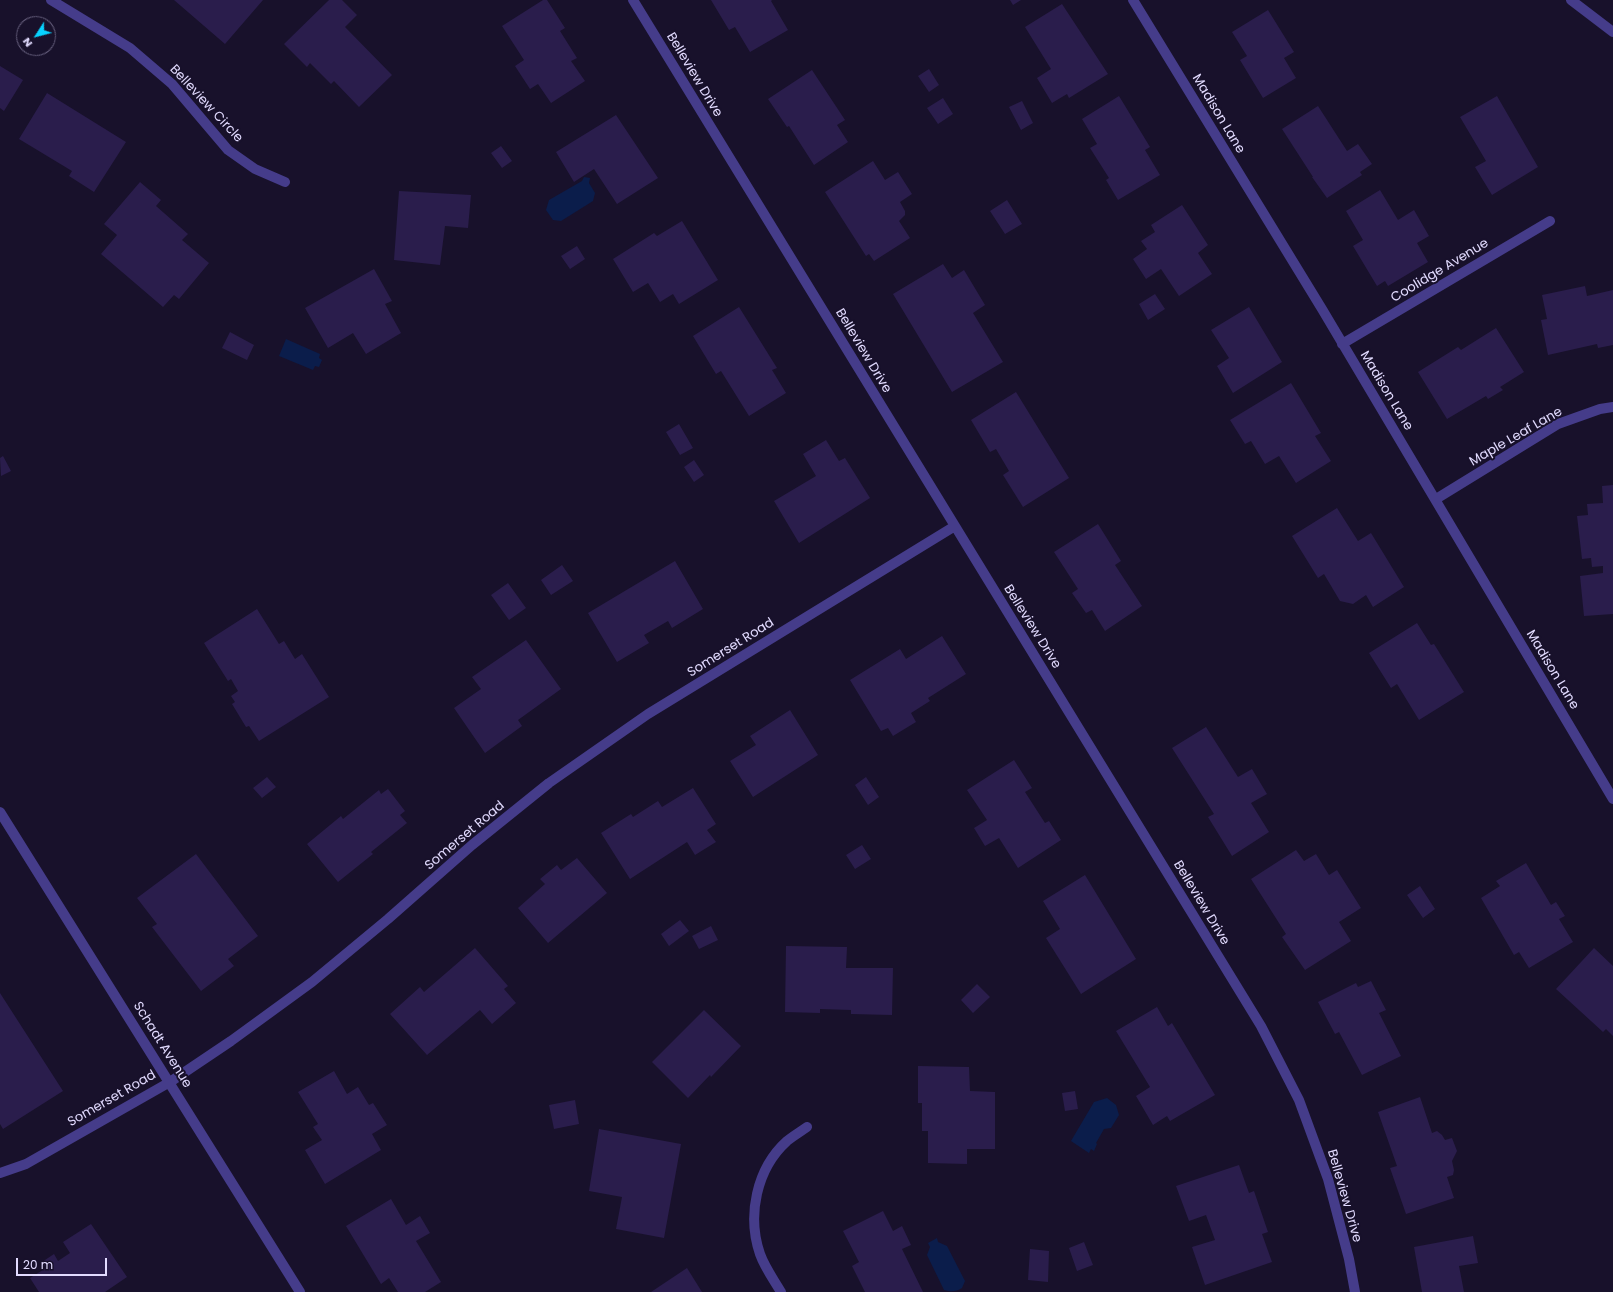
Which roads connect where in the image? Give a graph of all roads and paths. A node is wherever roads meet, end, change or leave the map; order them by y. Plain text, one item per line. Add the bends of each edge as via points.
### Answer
1 (51, 0) edge
2 (633, 0) edge
3 (1133, 0) edge
4 (1572, 0) edge
5 (1613, 32) edge
6 (285, 182) dead end
7 (1550, 221) dead end
8 (1342, 344) junction
9 (1613, 407) edge
10 (1436, 500) junction
11 (955, 526) junction
12 (1613, 799) edge
13 (0, 812) edge
14 (170, 1082) junction
15 (806, 1127) dead end
16 (0, 1173) edge
17 (300, 1292) edge
18 (781, 1292) edge
19 (1355, 1292) edge

1 - 6 street, Belleview Circle via 130,48 172,84 228,150 255,168
2 - 11 street, Belleview Drive
3 - 8 street, Madison Lane
4 - 5 street
7 - 8 street, Coolidge Avenue
8 - 10 street, Madison Lane
9 - 10 street, Maple Leaf Lane via 1558,424
10 - 12 street, Madison Lane
11 - 14 street, Somerset Road via 648,714 550,783 472,845 312,982
11 - 19 street, Belleview Drive via 1261,1026 1299,1100 1328,1179
13 - 14 street, Schadt Avenue
14 - 16 street, Somerset Road via 26,1164
14 - 17 street, Schadt Avenue
15 - 18 street via 786,1142 768,1164 757,1191 753,1223 760,1254

